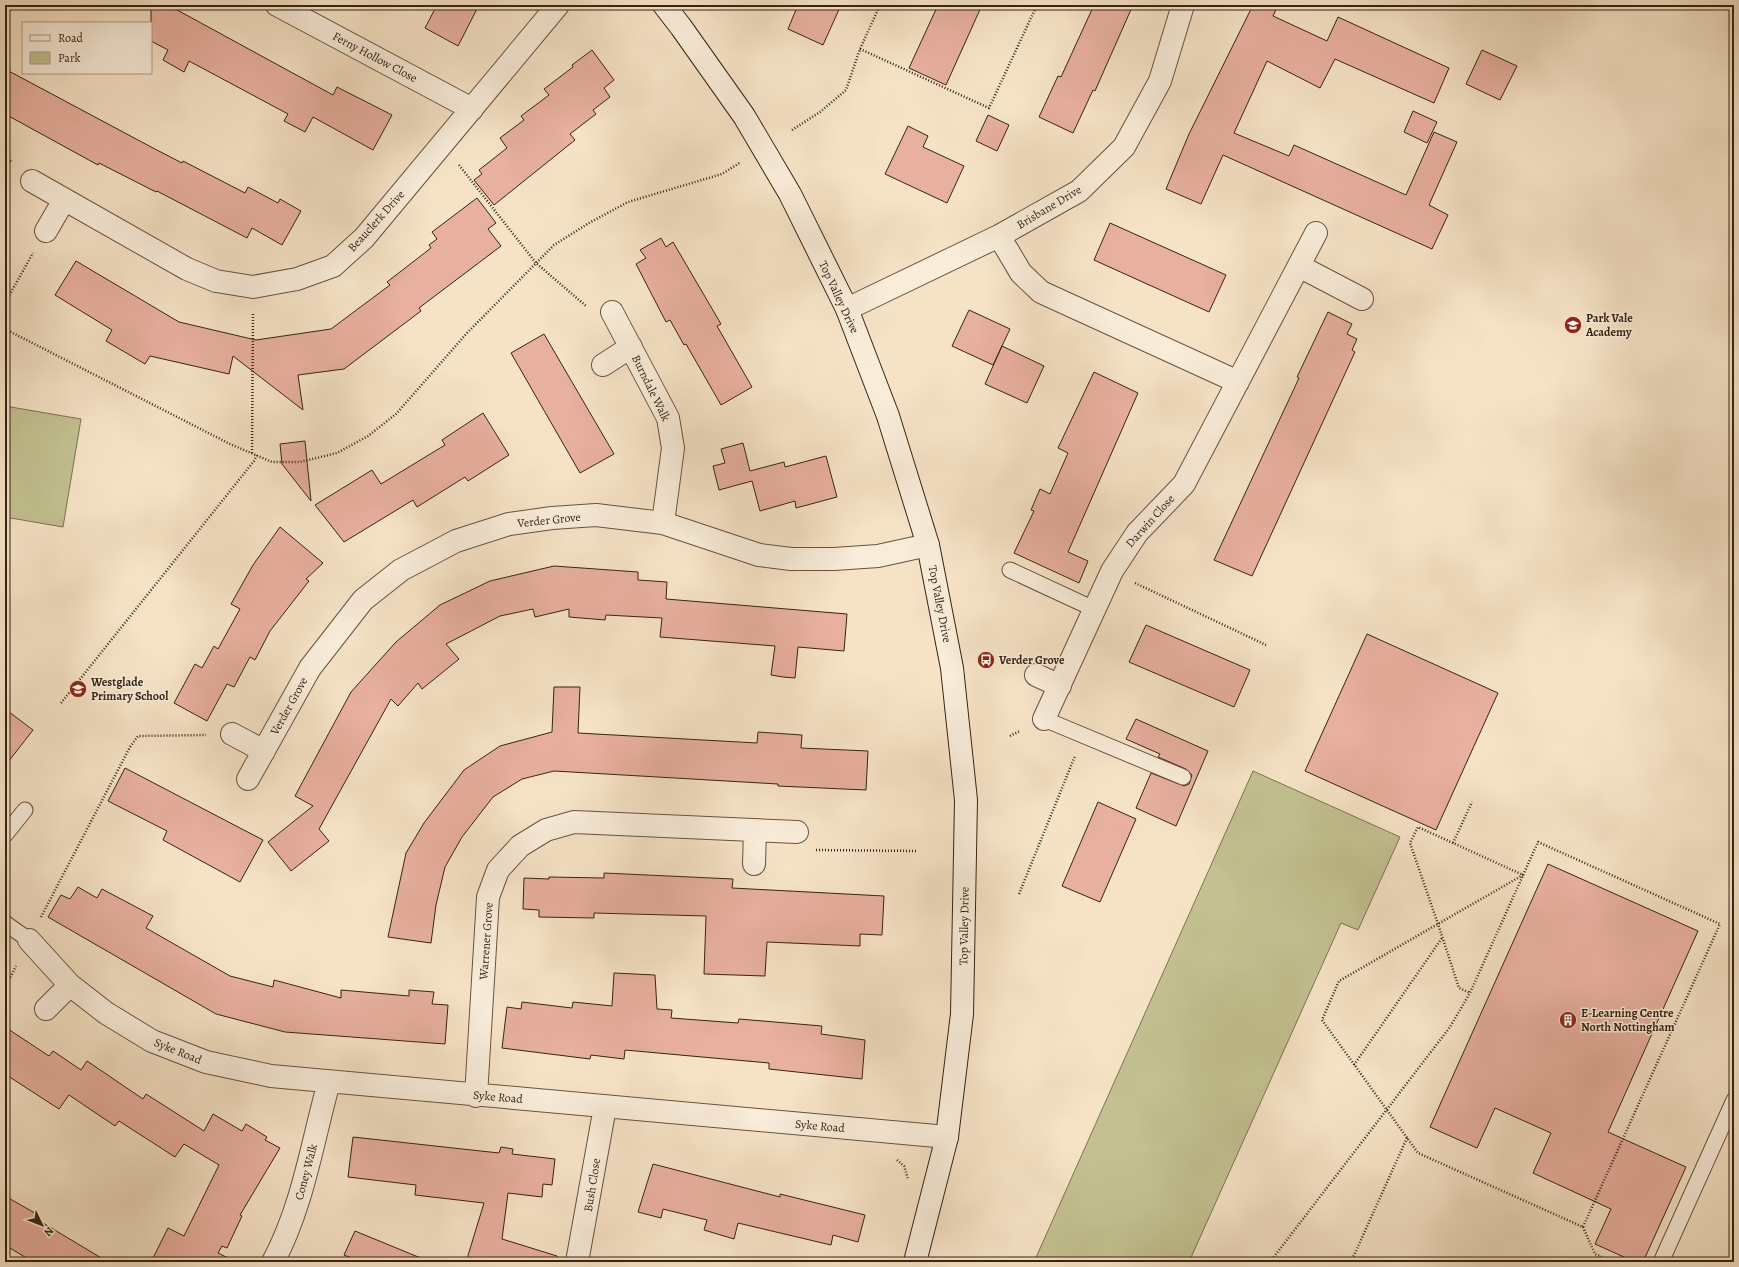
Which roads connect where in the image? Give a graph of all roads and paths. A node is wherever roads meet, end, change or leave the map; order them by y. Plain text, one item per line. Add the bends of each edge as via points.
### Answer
1 (277, 5) edge
2 (558, 5) edge
3 (664, 5) edge
4 (880, 5) edge
5 (1037, 5) edge
6 (1183, 5) edge
7 (860, 49) junction
8 (472, 108) junction
9 (792, 130) dead end
10 (443, 144) junction
11 (743, 161) dead end
12 (32, 181) dead end
13 (64, 200) junction
14 (46, 231) joint
15 (1316, 234) dead end
16 (1000, 236) junction
17 (536, 263) junction
18 (1299, 266) junction
19 (253, 287) junction
20 (1362, 299) dead end
21 (5, 304) edge
22 (847, 309) junction
23 (590, 310) dead end
24 (612, 312) dead end
25 (5, 329) edge
26 (631, 347) junction
27 (603, 365) dead end
28 (1238, 382) junction
29 (252, 453) junction
30 (257, 455) junction
31 (662, 523) junction
32 (928, 545) junction
33 (1010, 570) dead end
34 (1112, 571) junction
35 (1094, 609) junction
36 (1266, 645) dead end
37 (1036, 675) dead end
38 (1060, 686) junction
39 (61, 703) dead end
40 (1044, 718) joint
41 (232, 734) joint
42 (1084, 735) junction
43 (264, 751) junction
44 (1183, 777) dead end
45 (248, 779) dead end
46 (1472, 802) dead end
47 (25, 810) dead end
48 (755, 830) junction
49 (798, 832) joint
50 (5, 835) edge
51 (1453, 843) junction
52 (917, 851) dead end
53 (754, 864) dead end
54 (1524, 875) junction
55 (1019, 894) dead end
56 (5, 923) edge
57 (1438, 924) junction
58 (1442, 938) junction
59 (29, 940) junction
60 (70, 985) junction
61 (5, 988) edge
62 (1470, 993) junction
63 (46, 1009) dead end
64 (1354, 1065) junction
65 (329, 1082) junction
66 (476, 1096) junction
67 (1734, 1100) edge
68 (605, 1107) junction
69 (1386, 1110) junction
70 (947, 1137) junction
71 (1407, 1138) junction
72 (1584, 1227) junction
73 (276, 1261) edge
74 (577, 1262) edge
75 (915, 1262) edge
76 (1270, 1262) edge
77 (1351, 1262) edge
78 (1612, 1262) edge
79 (1661, 1262) edge

1 - 8 street, Ferny Hollow Close
2 - 8 street, Beauclerk Drive
3 - 22 street, Top Valley Drive via 748,123 790,194
4 - 7 path
5 - 7 path via 989,108
6 - 16 street, Brisbane Drive via 1160,81 1124,147 1079,191
7 - 9 path via 846,90 820,112
8 - 10 street, Beauclerk Drive
10 - 17 path
10 - 19 street, Beauclerk Drive via 364,238 332,266 296,280
11 - 17 path via 722,174 628,202 554,245
12 - 13 street, Beauclerk Drive
13 - 14 street
13 - 19 street, Beauclerk Drive via 187,269 216,281
14 - 21 path
15 - 18 street, Darwin Close
16 - 22 street, Brisbane Drive
16 - 28 street via 1021,273 1041,292
17 - 23 path
17 - 30 path via 467,333 396,414 368,436 337,453 300,462 272,462
18 - 20 street
18 - 28 street, Darwin Close
19 - 29 path
22 - 32 street, Top Valley Drive via 888,416
24 - 26 street, Burndale Walk
25 - 29 path
26 - 27 street, Burndale Walk
26 - 31 street, Burndale Walk via 668,418 673,448
28 - 34 street, Darwin Close via 1184,484 1137,533
29 - 30 path
30 - 39 path via 250,468
31 - 32 street, Verder Grove via 759,555 791,559 878,556
31 - 43 street, Verder Grove via 596,515 509,524 456,541 401,570 363,600 336,633 310,668
32 - 70 street, Top Valley Drive via 952,668 966,800 962,1014
33 - 35 lane
34 - 35 street, Darwin Close
34 - 36 path
35 - 38 street, Darwin Close
37 - 38 street
38 - 40 street, Darwin Close
40 - 42 lane
41 - 43 street
41 - 59 path via 138,736
42 - 44 lane
42 - 55 path
43 - 45 street, Verder Grove
46 - 51 path
47 - 50 lane
48 - 49 street, Warrener Grove
48 - 53 street
48 - 66 street, Warrener Grove via 574,822 546,830 520,846 498,870 488,897
49 - 52 path via 805,850
51 - 54 path
51 - 57 path via 1418,827 1410,843
54 - 57 path
54 - 62 path
54 - 72 path via 1538,842 1720,924
56 - 59 lane
57 - 58 path
57 - 64 path via 1339,981 1322,1020
58 - 62 path via 1459,988
58 - 64 path
59 - 60 street, Syke Road
59 - 61 path
60 - 63 street
60 - 65 street, Syke Road via 106,1014 152,1041 206,1062 271,1076
62 - 69 path via 1450,1027
64 - 69 path
65 - 66 street, Syke Road
65 - 73 street, Coney Walk via 302,1191
66 - 68 street, Syke Road
67 - 79 lane
68 - 70 street, Syke Road
68 - 74 street, Bush Close
69 - 71 path
69 - 76 path
70 - 75 street, Top Valley Drive
71 - 72 path via 1418,1153
71 - 77 path
72 - 78 path via 1595,1254

